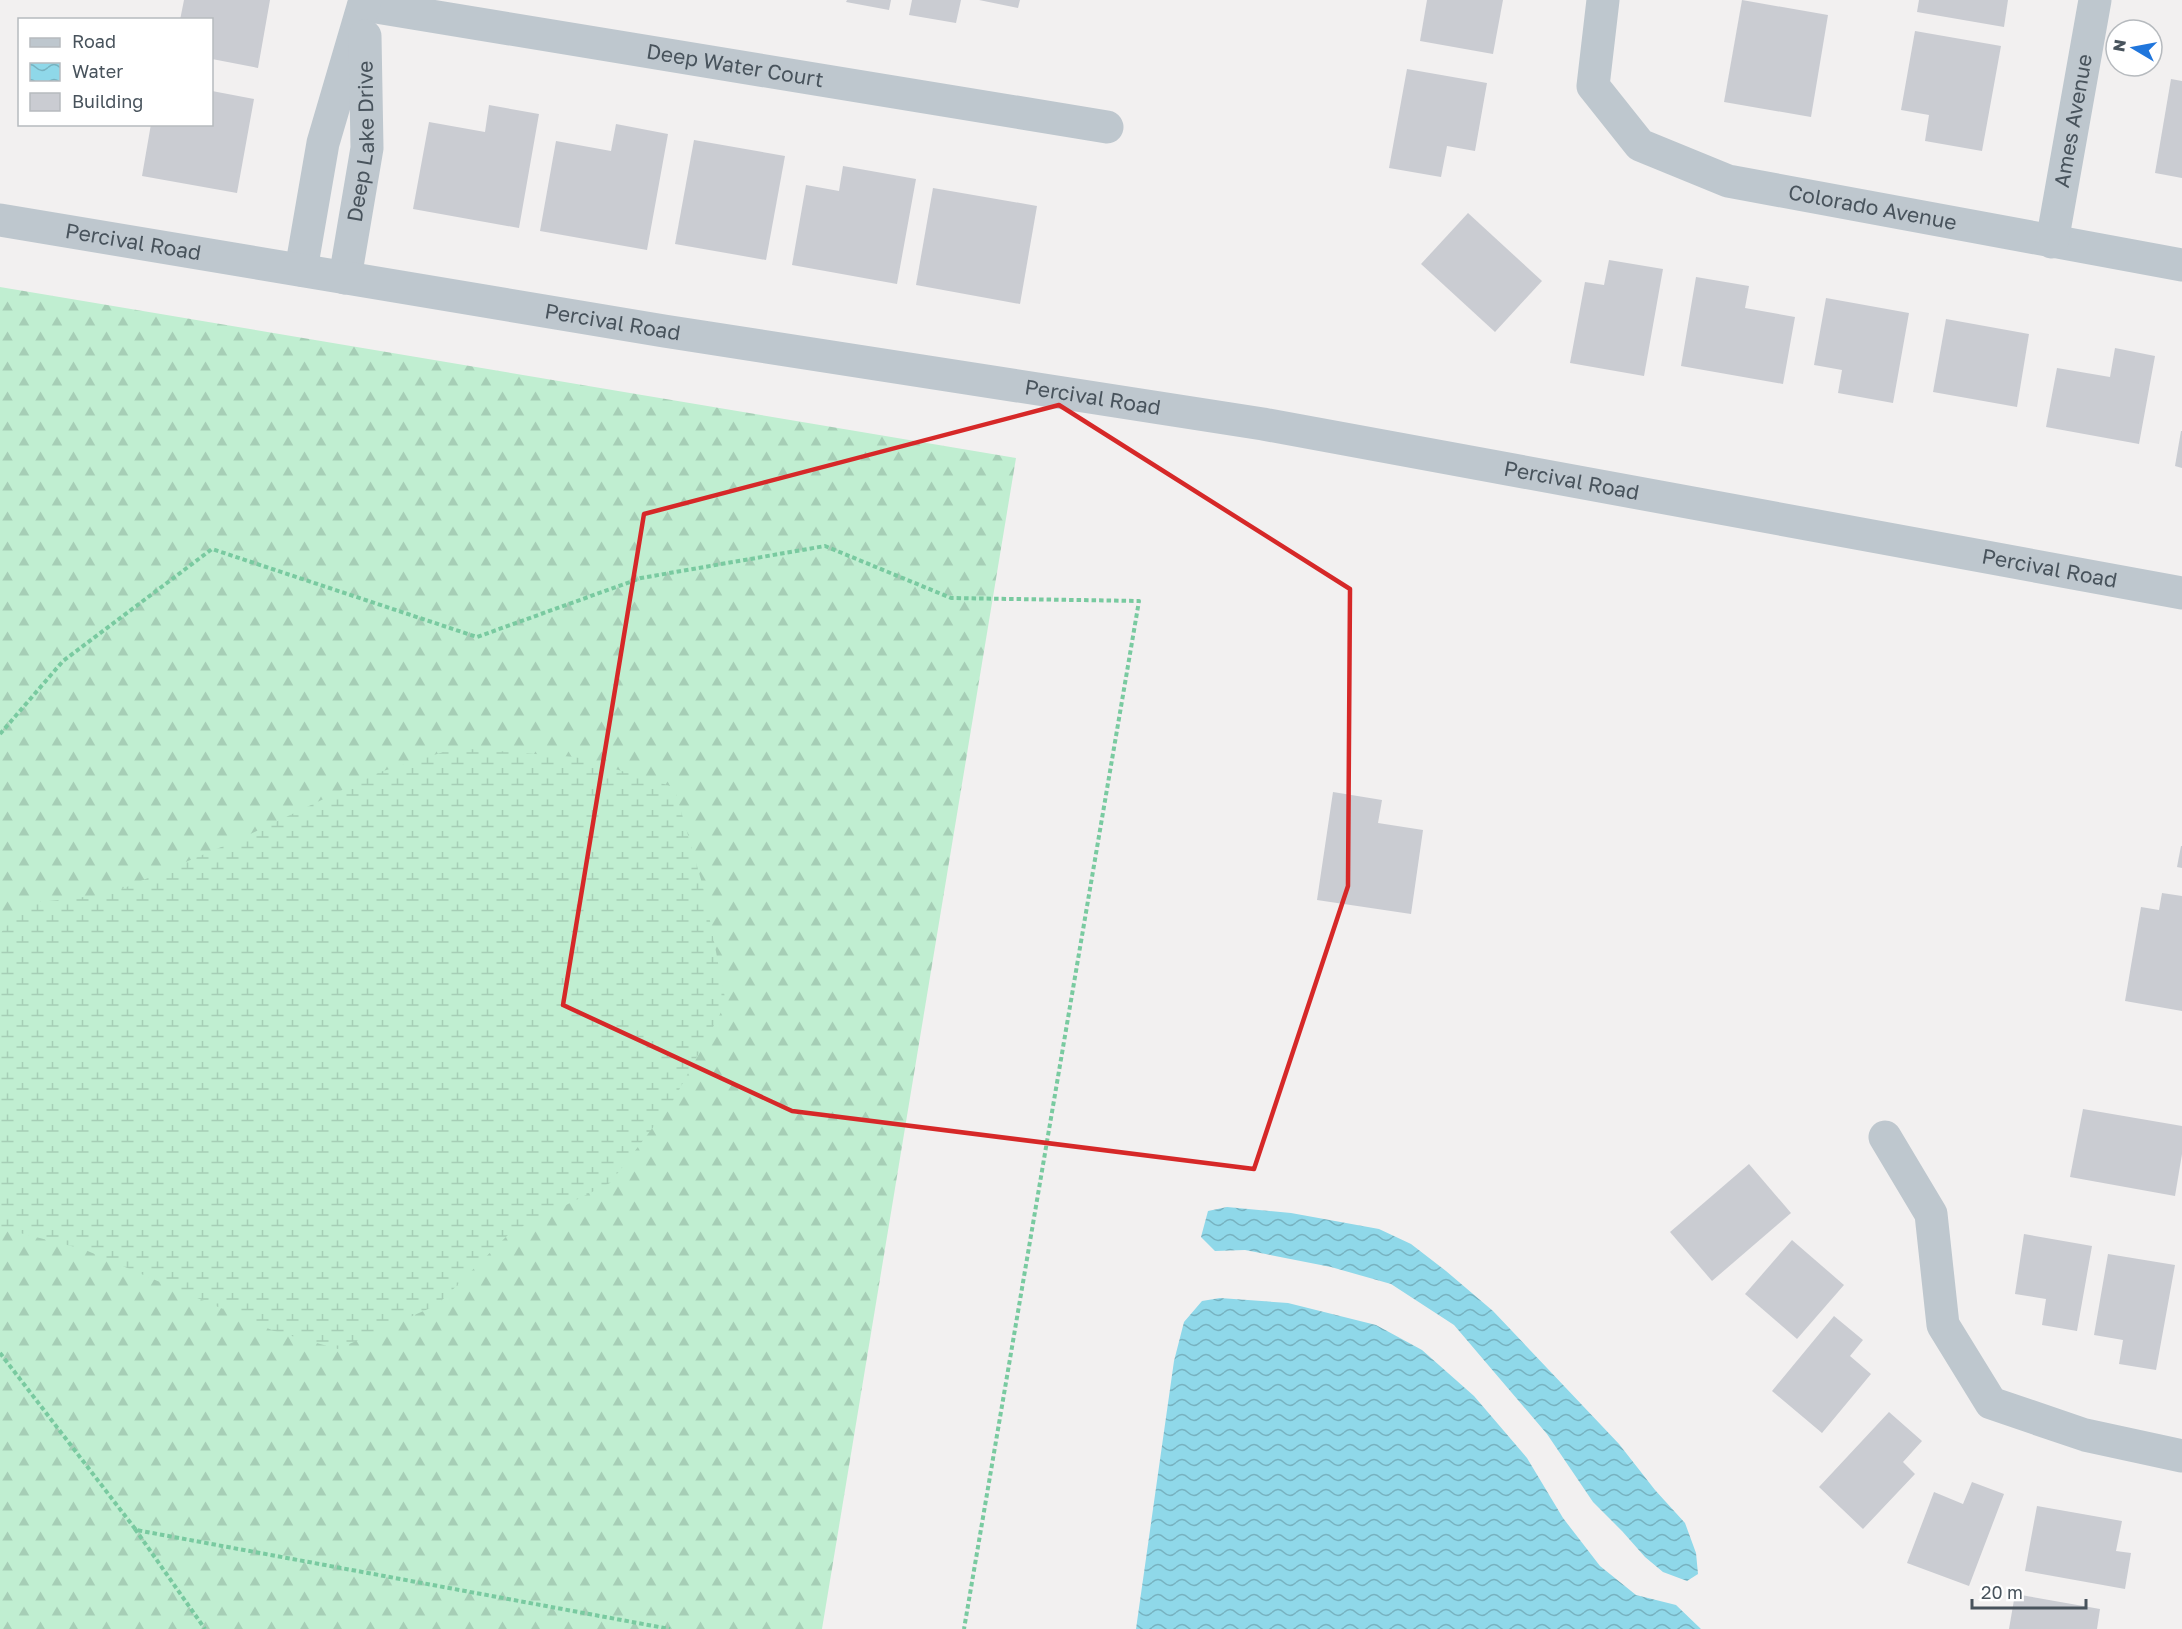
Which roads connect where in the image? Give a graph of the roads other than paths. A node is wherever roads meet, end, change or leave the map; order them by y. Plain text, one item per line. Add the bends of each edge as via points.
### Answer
1 (1603, 0) edge
2 (2095, 0) edge
3 (365, 2) edge
4 (1107, 127) dead end
5 (318, 176) junction
6 (360, 183) junction
7 (0, 220) edge
8 (2052, 242) junction
9 (2182, 265) edge
10 (301, 270) junction
11 (345, 278) junction
12 (2182, 593) edge
13 (1885, 1137) dead end
14 (2182, 1456) edge

1 - 8 street, Colorado Avenue via 1593,86 1640,145 1728,182
2 - 8 street, Ames Avenue
3 - 4 street, Deep Water Court
3 - 5 street, Deep Lake Drive via 323,142
3 - 6 street, Deep Lake Drive via 367,148
5 - 6 street
5 - 10 street, Deep Lake Drive
6 - 11 street, Deep Lake Drive
7 - 10 street, Percival Road
8 - 9 street, Colorado Avenue
10 - 11 street, Percival Road
11 - 12 street, Percival Road via 1263,424
13 - 14 street via 1931,1214 1943,1325 1991,1403 2085,1435

